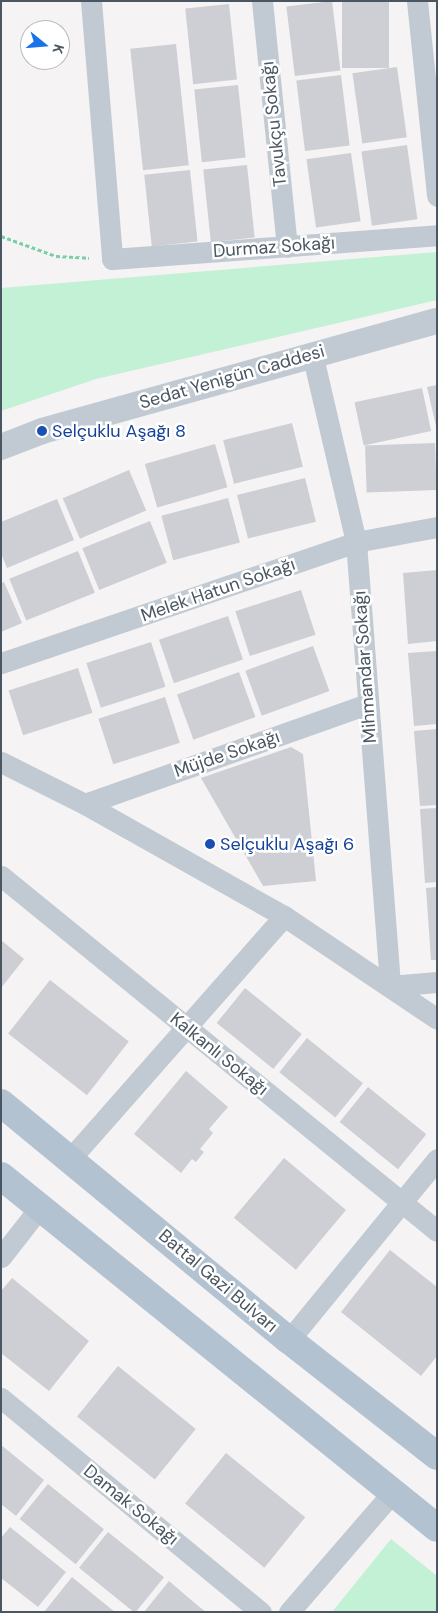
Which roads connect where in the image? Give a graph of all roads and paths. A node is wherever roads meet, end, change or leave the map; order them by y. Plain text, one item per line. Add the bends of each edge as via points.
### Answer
1 (91, 1) edge
2 (262, 1) edge
3 (417, 1) edge
4 (437, 196) edge
5 (437, 235) edge
6 (1, 236) edge
7 (286, 246) junction
8 (112, 259) junction
9 (437, 321) edge
10 (312, 353) junction
11 (1, 447) edge
12 (437, 527) edge
13 (356, 542) junction
14 (1, 663) edge
15 (368, 704) junction
16 (1, 762) edge
17 (85, 804) junction
18 (1, 876) edge
19 (284, 916) junction
20 (437, 982) edge
21 (390, 986) junction
22 (437, 1019) edge
23 (185, 1027) junction
24 (1, 1103) edge
25 (70, 1159) junction
26 (437, 1159) edge
27 (1, 1176) edge
28 (402, 1202) junction
29 (40, 1207) junction
30 (437, 1231) edge
31 (1, 1257) edge
32 (289, 1340) junction
33 (1, 1398) edge
34 (437, 1456) edge
35 (393, 1492) junction
36 (437, 1528) edge
37 (261, 1612) edge
38 (289, 1612) edge

1 - 8 street
2 - 7 street, Tavukçu Sokağı
3 - 4 street
5 - 7 street, Durmaz Sokağı
6 - 8 path via 56,256
7 - 8 street, Durmaz Sokağı
9 - 10 street, Sedat Yenigün Caddesi
10 - 11 street, Sedat Yenigün Caddesi via 42,431
10 - 13 street, Mihmandar Sokağı
12 - 13 street, Melek Hatun Sokağı
13 - 14 street, Melek Hatun Sokağı
13 - 15 street, Mihmandar Sokağı
15 - 17 street, Müjde Sokağı
15 - 21 street, Mihmandar Sokağı
16 - 17 street
17 - 19 street
18 - 23 street, Kalkanlı Sokağı
19 - 21 street
19 - 23 street
20 - 21 street
21 - 22 street
23 - 25 street
23 - 28 street, Kalkanlı Sokağı
24 - 25 main road, Battal Gazi Bulvarı
25 - 32 main road, Battal Gazi Bulvarı
26 - 28 street
27 - 29 main road
28 - 30 street, Kalkanlı Sokağı
28 - 32 street
29 - 31 street
29 - 35 main road
32 - 34 main road, Battal Gazi Bulvarı
33 - 37 street, Damak Sokağı
35 - 36 main road
35 - 38 street

